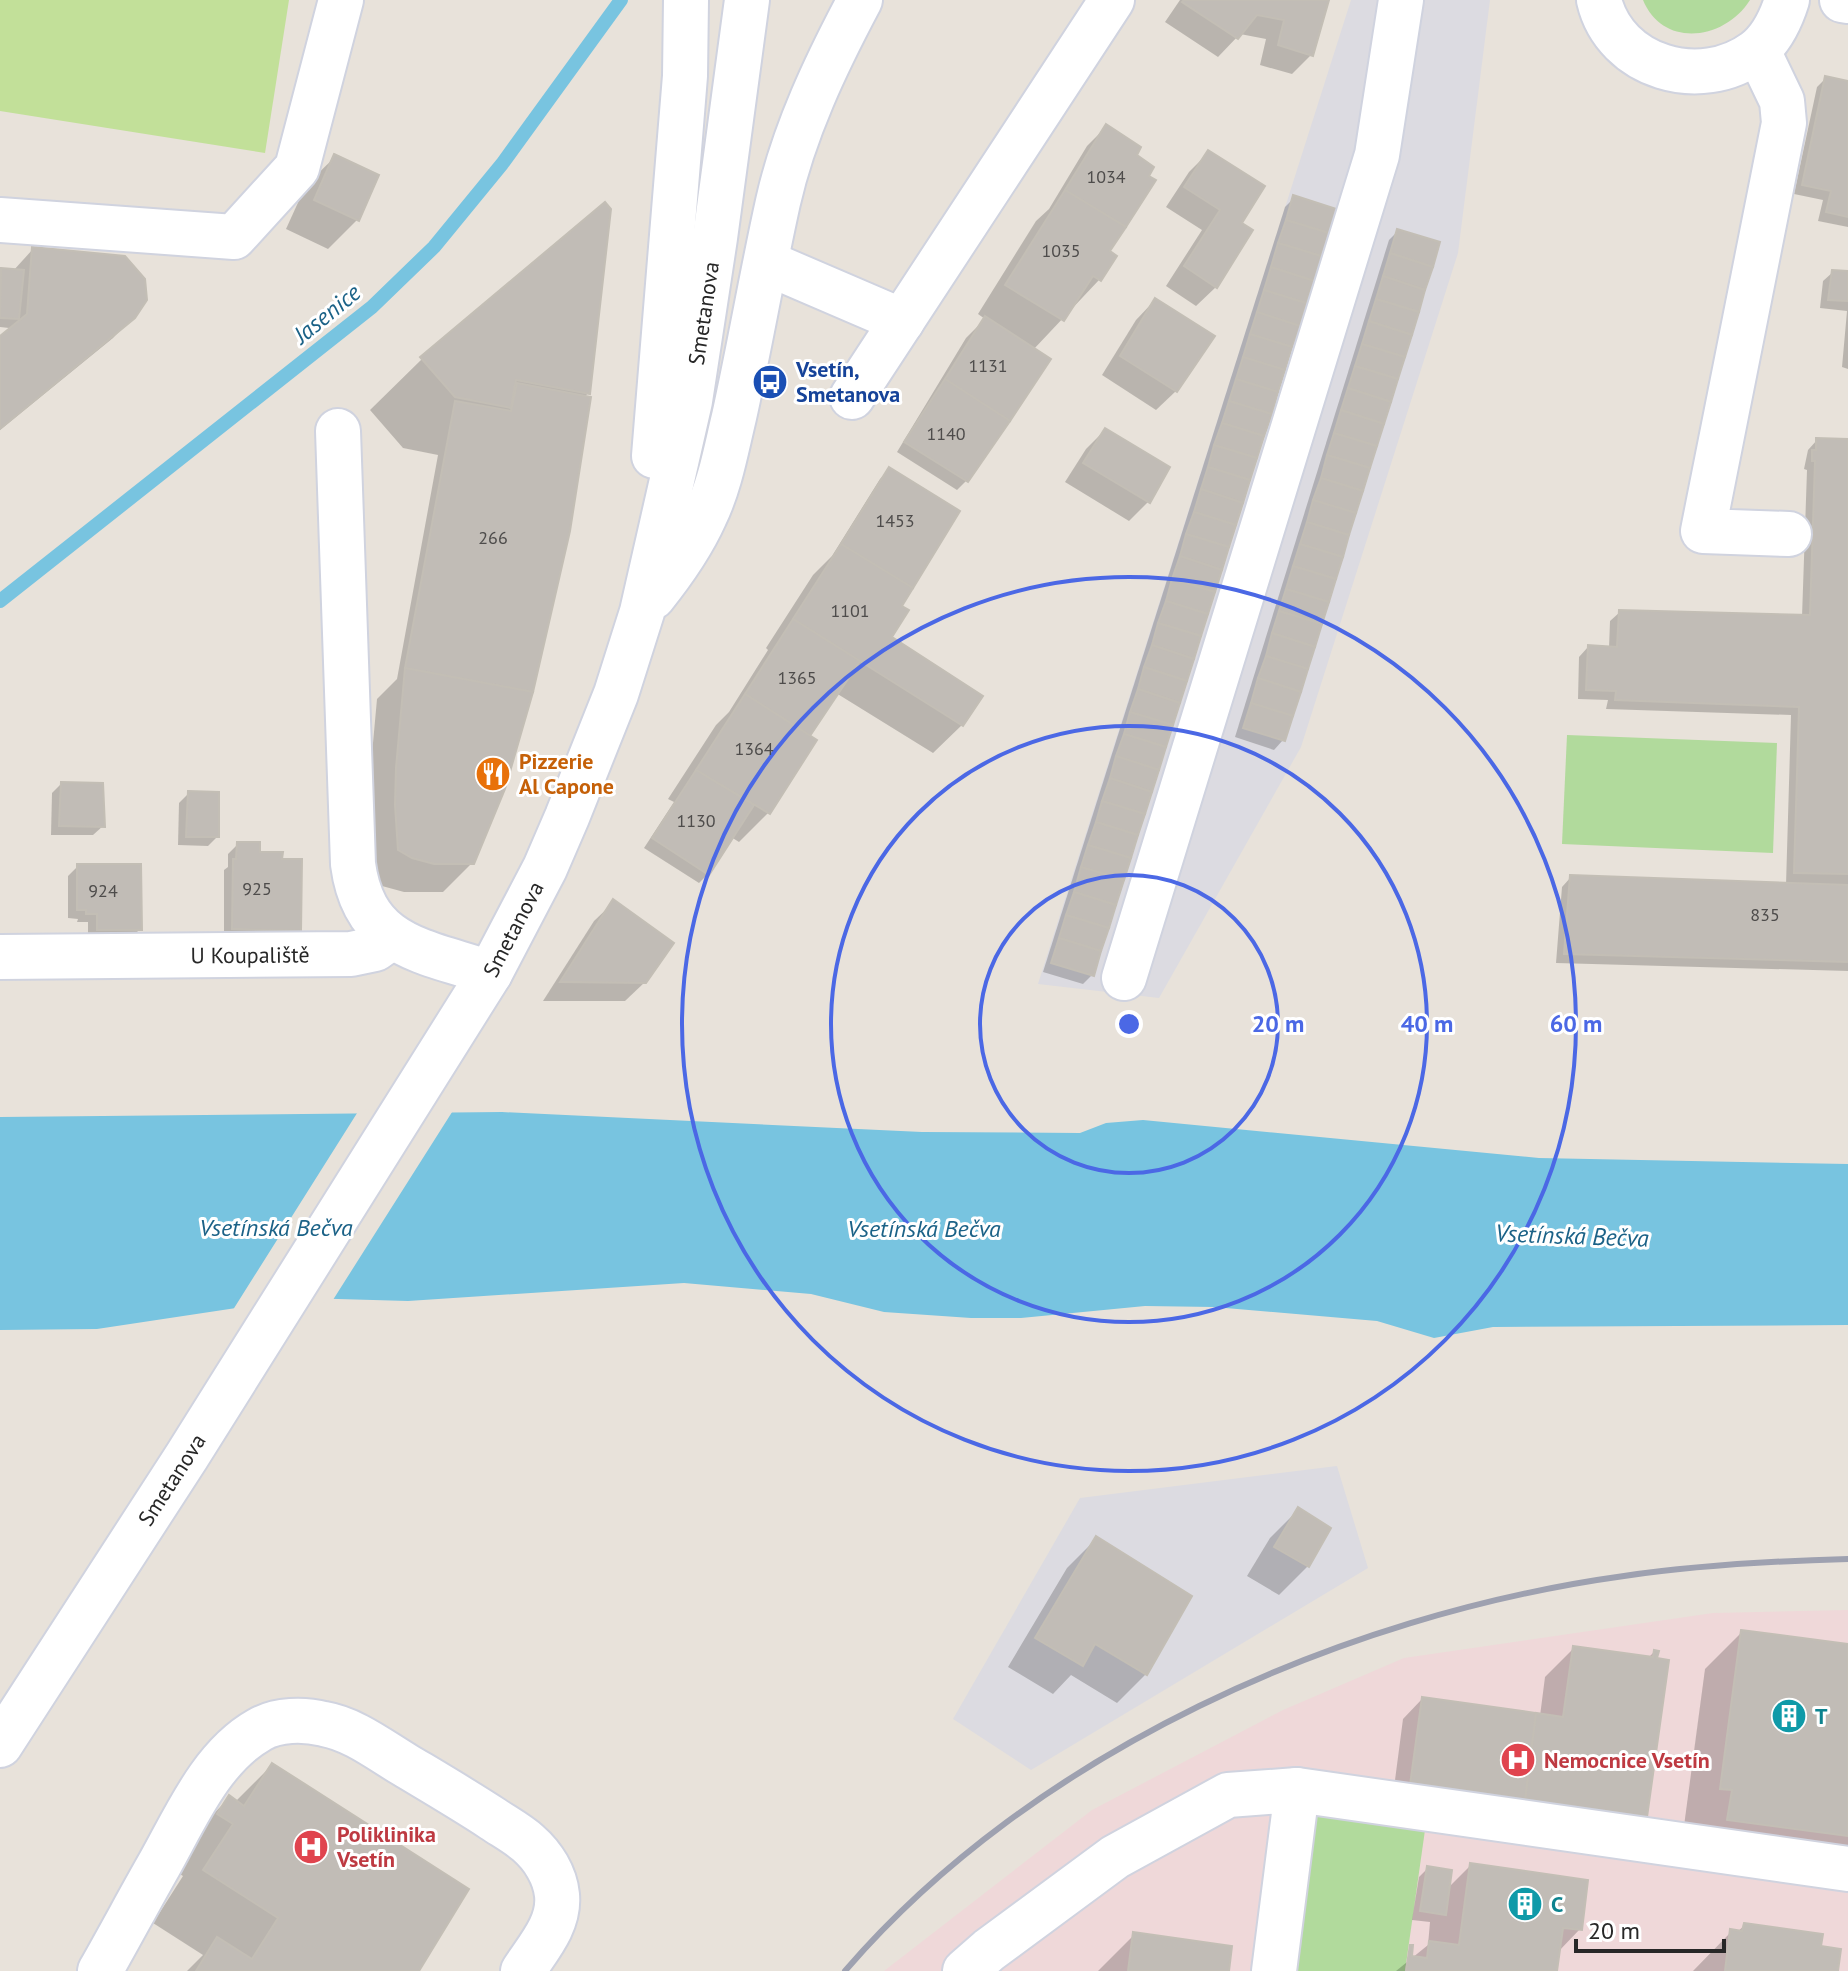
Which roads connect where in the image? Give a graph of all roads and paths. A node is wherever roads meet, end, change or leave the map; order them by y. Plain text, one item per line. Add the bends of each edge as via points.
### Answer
1 (341, 0) edge
2 (686, 0) edge
3 (747, 0) edge
4 (860, 0) edge
5 (1112, 0) edge
6 (1401, 0) edge
7 (1599, 0) edge
8 (1787, 0) edge
9 (1842, 0) edge
10 (1848, 1) edge
11 (1758, 51) junction
12 (0, 220) edge
13 (767, 263) junction
14 (902, 321) junction
15 (852, 397) dead end
16 (338, 431) dead end
17 (1789, 534) dead end
18 (642, 612) junction
19 (392, 937) junction
20 (0, 957) edge
21 (490, 973) junction
22 (1124, 978) dead end
23 (0, 1745) edge
24 (1297, 1790) junction
25 (1848, 1869) edge
26 (100, 1971) edge
27 (523, 1971) edge
28 (965, 1971) edge
29 (1274, 1971) edge

1 - 12 street via 297,168 234,237
2 - 18 street via 685,76
3 - 18 street, Smetanova via 690,401
4 - 13 street via 826,66 791,156
5 - 14 street
6 - 22 street via 1377,155
7 - 11 street via 1615,34 1634,54 1658,66 1707,72
8 - 11 street
9 - 10 street
11 - 17 street via 1782,101 1784,123 1703,531
13 - 14 street
13 - 18 street via 721,470 706,514
14 - 15 street
16 - 19 street via 353,864 364,906
18 - 21 street, Smetanova via 590,764 545,868
19 - 20 street, U Koupaliště via 375,949 351,954
19 - 21 street
21 - 23 street, Smetanova
24 - 25 street
24 - 28 street via 1228,1795 1115,1857
24 - 29 street
26 - 27 street via 192,1805 237,1745 273,1724 304,1721 353,1735 527,1842 543,1859 553,1876 556,1913

